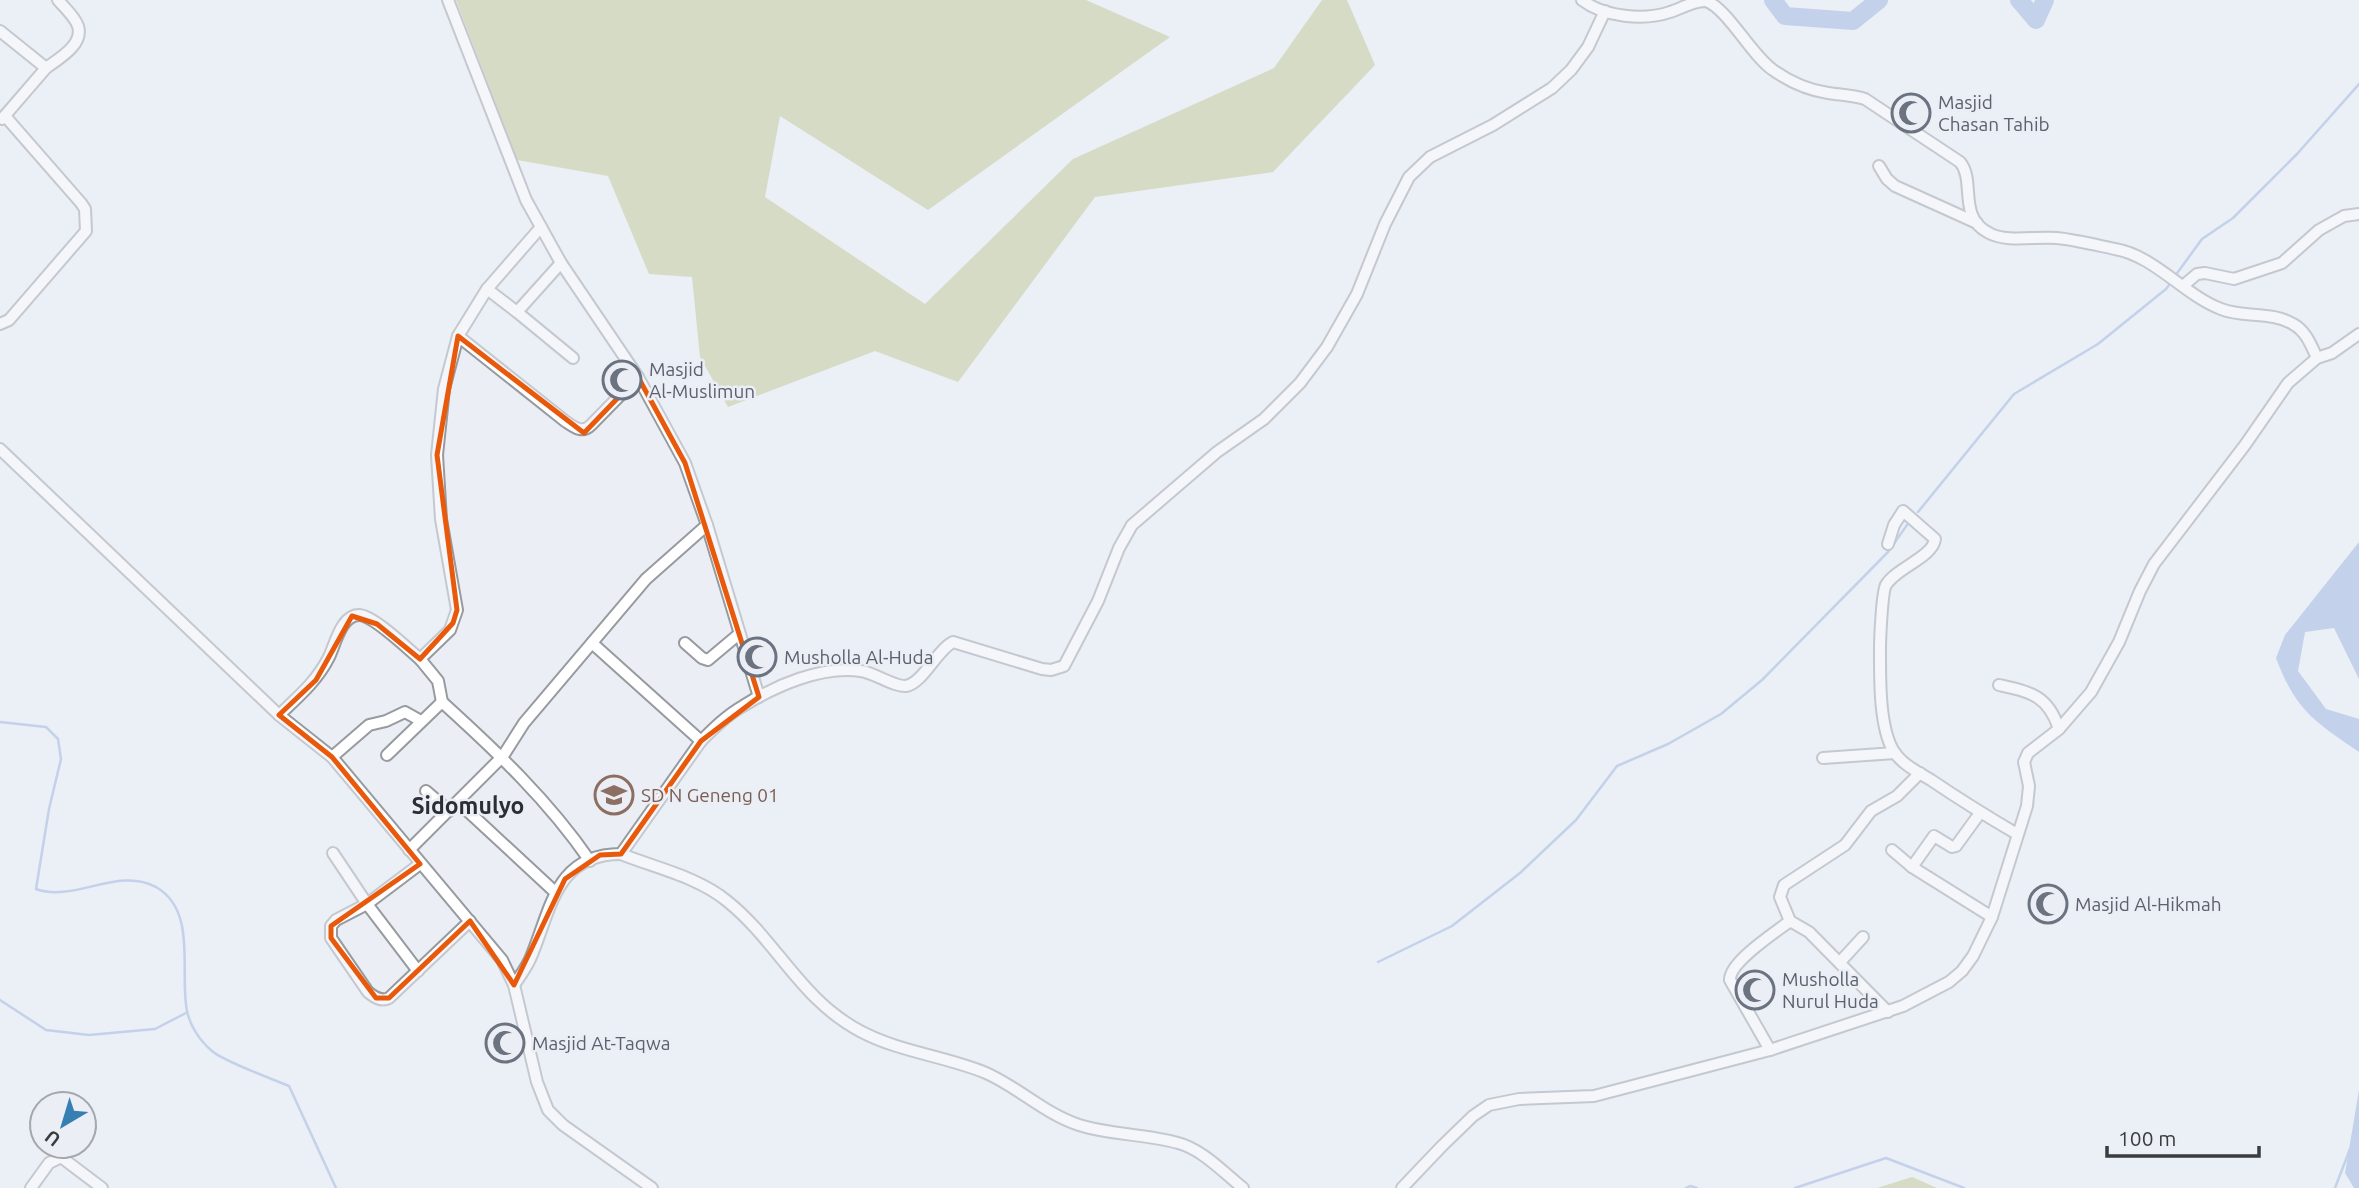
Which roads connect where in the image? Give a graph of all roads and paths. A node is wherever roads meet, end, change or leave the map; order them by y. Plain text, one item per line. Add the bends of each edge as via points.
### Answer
1 (58, 0) edge
2 (448, 0) edge
3 (1582, 0) edge
4 (1605, 11) junction
5 (0, 31) edge
6 (46, 68) junction
7 (2, 118) edge
8 (1879, 166) dead end
9 (2359, 214) edge
10 (1977, 223) junction
11 (541, 227) junction
12 (561, 263) junction
13 (2180, 283) junction
14 (487, 289) junction
15 (517, 312) junction
16 (0, 324) edge
17 (2359, 334) edge
18 (458, 336) junction
19 (573, 358) dead end
20 (2317, 358) junction
21 (638, 377) junction
22 (0, 449) edge
23 (707, 525) junction
24 (1888, 544) dead end
25 (739, 634) junction
26 (592, 643) junction
27 (685, 643) dead end
28 (420, 659) junction
29 (1998, 685) dead end
30 (759, 697) junction
31 (442, 702) junction
32 (279, 715) junction
33 (421, 721) junction
34 (2059, 729) junction
35 (701, 741) junction
36 (1895, 753) junction
37 (387, 755) dead end
38 (332, 757) junction
39 (503, 757) junction
40 (1823, 758) dead end
41 (1920, 773) junction
42 (426, 791) dead end
43 (458, 802) junction
44 (449, 811) junction
45 (1980, 813) junction
46 (2017, 834) junction
47 (409, 850) junction
48 (1892, 850) dead end
49 (333, 853) dead end
50 (621, 854) junction
51 (590, 861) junction
52 (420, 864) junction
53 (1912, 867) junction
54 (555, 892) junction
55 (367, 904) junction
56 (1992, 917) junction
57 (470, 921) junction
58 (1790, 921) junction
59 (1863, 937) dead end
60 (1840, 962) junction
61 (418, 971) junction
62 (514, 985) junction
63 (1888, 1012) junction
64 (1770, 1050) junction
65 (31, 1188) edge
66 (102, 1188) edge
67 (652, 1188) edge
68 (1243, 1188) edge
69 (1402, 1188) edge

1 - 6 street via 78,25 79,34 70,49
2 - 11 street via 526,200
3 - 4 street
4 - 10 street via 1647,17 1706,1 1762,62 1786,79 1815,90 1865,99 1960,162 1967,174 1968,201
4 - 30 street via 1588,47 1552,88 1430,157 1409,177 1357,294 1327,347 1264,419 1132,524 1064,666 1042,669 953,642 909,685 848,670 803,678
5 - 6 street
6 - 7 street
7 - 16 street via 81,203 86,231 9,320
8 - 10 street via 1895,186
9 - 13 street via 2344,216 2319,230 2282,263 2234,279 2205,273
10 - 13 street via 1995,236 2060,239 2118,249
11 - 12 street
11 - 14 street
12 - 15 street
12 - 21 street
13 - 20 street via 2225,311 2292,322 2304,333
14 - 15 street
14 - 18 street
15 - 19 street
17 - 20 street
18 - 21 street via 580,429 591,425
18 - 28 street via 444,389 437,455 441,519 457,610 450,630
20 - 34 street via 2288,383 2154,564 2101,677
21 - 23 street via 685,463
22 - 32 street
23 - 25 street
23 - 26 street via 646,579
24 - 36 street via 1903,510 1936,541 1884,589 1880,639 1883,713
25 - 27 street via 708,660
25 - 30 street
26 - 35 street
26 - 39 street via 524,723
28 - 31 street via 438,681
28 - 32 street via 363,615 352,617 345,622 316,680
29 - 34 street via 2038,698 2051,709
30 - 35 street via 741,706
31 - 33 street
31 - 39 street
32 - 38 street
33 - 37 street
33 - 38 street via 405,712 369,725
34 - 46 street via 2036,744 2025,759 2029,795
35 - 50 street
36 - 40 street
36 - 41 street
38 - 47 street
39 - 43 street
39 - 51 street
41 - 45 street
41 - 58 street via 1897,796 1871,811 1845,845 1784,885 1780,897
42 - 44 street
43 - 44 street
43 - 54 street
44 - 47 street
45 - 46 street
45 - 53 street via 1955,846 1934,835
46 - 56 street
47 - 52 street
48 - 53 street
49 - 55 street
50 - 51 street via 600,855
50 - 68 street via 695,881 720,896 808,991 859,1030 886,1043 988,1074 1079,1125 1178,1143
51 - 54 street
52 - 55 street
52 - 57 street
53 - 56 street
54 - 62 street via 531,958
55 - 61 street
55 - 61 street via 335,920 330,930 368,992 386,1000
56 - 63 street via 1962,971 1926,996
57 - 61 street
57 - 62 street via 502,960
58 - 60 street via 1810,932
58 - 64 street via 1737,963 1730,974
59 - 60 street
60 - 63 street
62 - 67 street via 548,1110
63 - 64 street
64 - 69 street via 1594,1096 1519,1098 1489,1105
65 - 66 street via 51,1160 61,1157

